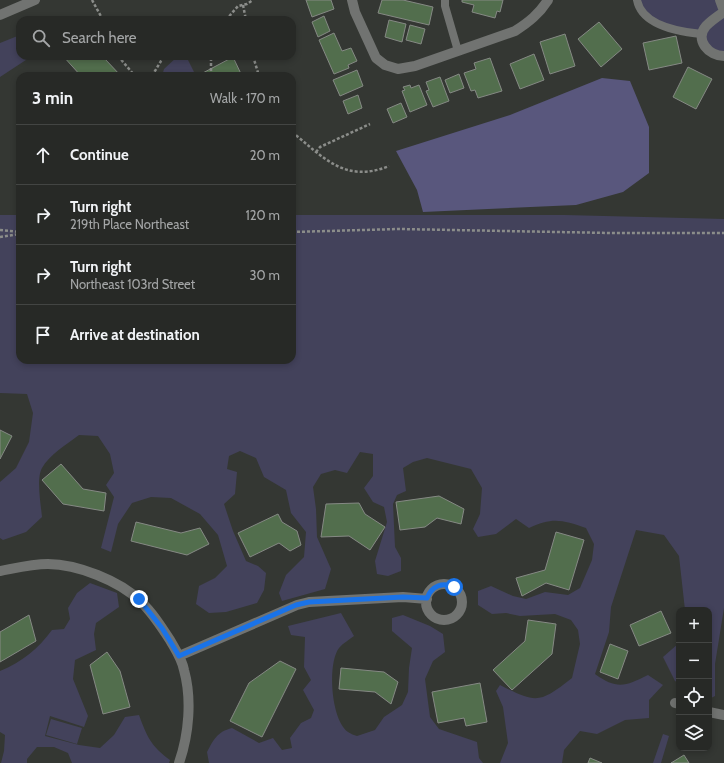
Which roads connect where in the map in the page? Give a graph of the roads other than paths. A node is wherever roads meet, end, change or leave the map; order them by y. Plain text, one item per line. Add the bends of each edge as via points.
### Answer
1 (35, 0) edge
2 (352, 0) edge
3 (446, 0) edge
4 (548, 0) edge
5 (637, 0) edge
6 (720, 0) edge
7 (724, 11) edge
8 (0, 15) edge
9 (702, 34) junction
10 (458, 51) junction
11 (724, 56) edge
12 (0, 571) edge
13 (427, 598) dead end
14 (179, 656) junction
15 (712, 713) edge
16 (724, 716) edge
17 (179, 763) edge

1 - 8 street
2 - 10 street via 354,12 371,51 385,65 398,69 406,68
3 - 10 lane via 445,6
4 - 10 street via 535,17 515,31
5 - 9 lane via 644,14 653,22
6 - 7 street
7 - 9 street via 706,26
9 - 11 street via 702,43 707,50 714,55
12 - 14 street via 49,564 76,568 96,575 139,599 162,628
13 - 14 street via 309,602 296,605
14 - 17 street via 187,684 188,722
15 - 16 street

